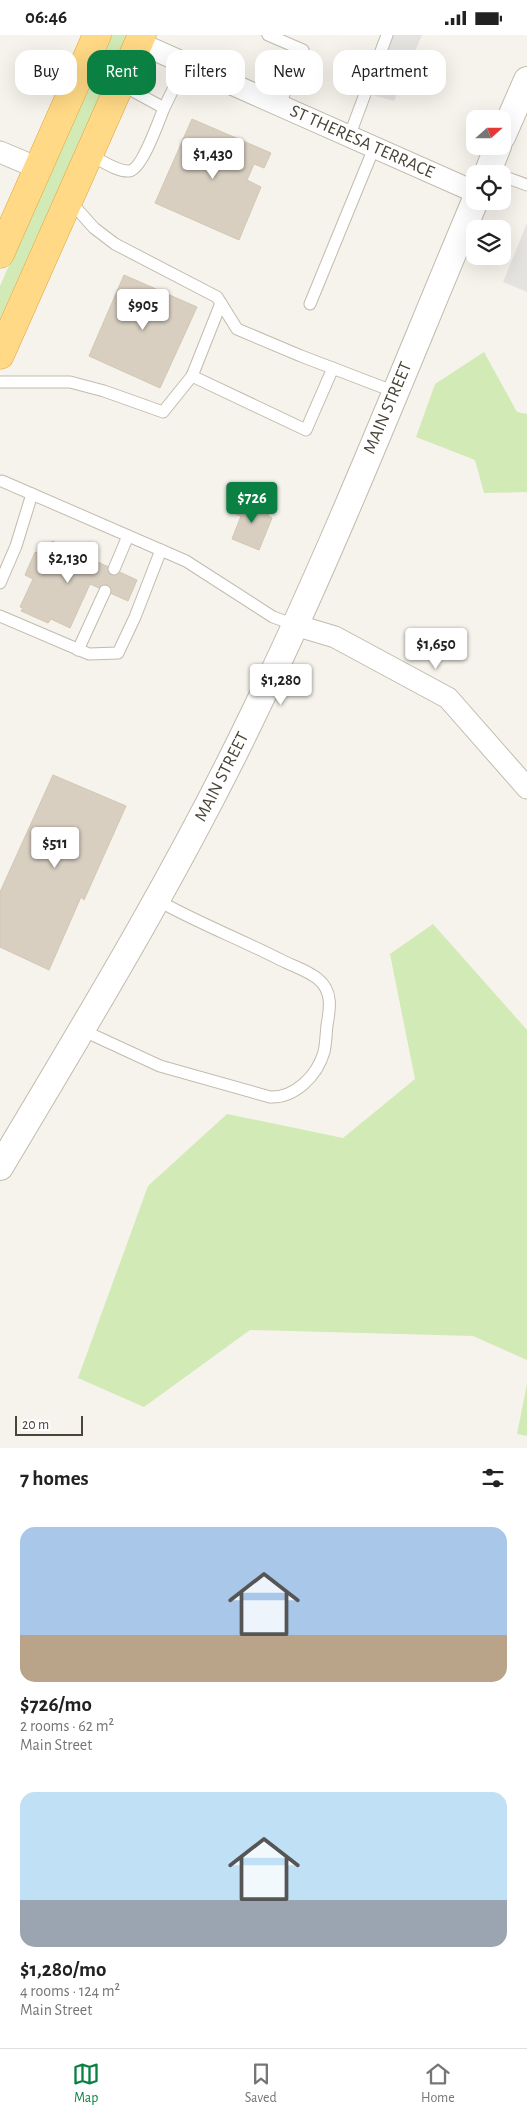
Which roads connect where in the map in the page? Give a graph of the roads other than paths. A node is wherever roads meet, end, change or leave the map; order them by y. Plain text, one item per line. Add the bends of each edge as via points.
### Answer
1 (97, 35) edge
2 (268, 35) edge
3 (386, 35) edge
4 (141, 39) edge
5 (166, 53) edge
6 (527, 80) edge
7 (245, 91) edge
8 (115, 95) edge
9 (140, 95) edge
10 (171, 95) edge
11 (279, 106) junction
12 (164, 108) junction
13 (521, 108) edge
14 (511, 123) edge
15 (349, 137) junction
16 (374, 148) junction
17 (0, 152) edge
18 (90, 155) junction
19 (38, 168) junction
20 (466, 172) edge
21 (511, 182) edge
22 (527, 185) edge
23 (69, 200) junction
24 (471, 210) edge
25 (1, 248) edge
26 (221, 303) junction
27 (310, 304) dead end
28 (0, 355) edge
29 (333, 368) junction
30 (192, 376) junction
31 (0, 382) edge
32 (395, 392) junction
33 (2, 481) dead end
34 (32, 494) junction
35 (128, 536) junction
36 (161, 551) junction
37 (114, 569) dead end
38 (0, 583) edge
39 (105, 591) dead end
40 (0, 615) edge
41 (295, 625) junction
42 (78, 650) junction
43 (525, 782) edge
44 (158, 900) junction
45 (82, 1030) junction
46 (0, 1167) edge

1 - 19 highway
2 - 11 lane via 303,51
3 - 15 lane
4 - 5 street, ST THERESA TERRACE
6 - 13 street
7 - 11 street, ST THERESA TERRACE
8 - 18 highway
9 - 12 lane
10 - 12 lane
11 - 15 street, ST THERESA TERRACE
12 - 18 lane via 135,169 127,171
13 - 14 street
15 - 16 street, ST THERESA TERRACE
16 - 20 street, ST THERESA TERRACE
16 - 27 lane
17 - 19 street
18 - 23 highway
19 - 25 highway
21 - 22 lane
23 - 26 lane via 94,228 115,244 218,297
23 - 28 highway
24 - 32 street, MAIN STREET
26 - 29 lane via 237,329
26 - 30 lane
29 - 30 lane via 306,430
29 - 32 lane
30 - 31 lane via 162,413 70,382
32 - 41 street, MAIN STREET
33 - 34 lane
34 - 35 lane
34 - 38 lane via 16,546
35 - 36 lane
35 - 37 lane
36 - 41 lane via 186,561 273,617
36 - 42 lane via 118,653 89,654
39 - 42 lane
40 - 42 lane
41 - 43 street via 335,637 448,698
41 - 44 street, MAIN STREET via 230,763
44 - 45 street, MAIN STREET
44 - 45 lane via 189,918 238,938 318,978 327,991 330,1006 324,1053 303,1086 280,1098 160,1066
45 - 46 street, MAIN STREET

